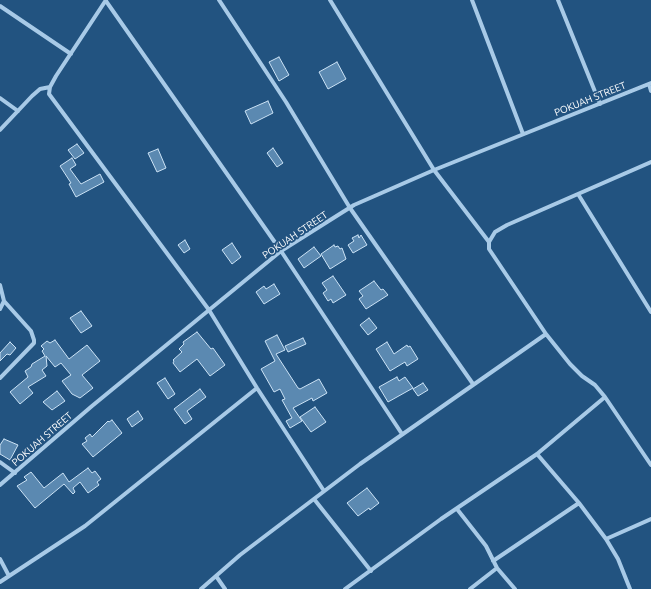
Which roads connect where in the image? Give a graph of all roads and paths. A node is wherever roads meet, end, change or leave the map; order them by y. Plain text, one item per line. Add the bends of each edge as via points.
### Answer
1 (106, 0) edge
2 (219, 0) edge
3 (330, 0) edge
4 (472, 0) edge
5 (558, 0) edge
6 (0, 6) edge
7 (71, 54) junction
8 (650, 84) edge
9 (50, 87) junction
10 (651, 91) edge
11 (0, 98) edge
12 (600, 104) junction
13 (18, 111) junction
14 (0, 130) edge
15 (523, 134) junction
16 (650, 163) edge
17 (434, 170) junction
18 (578, 194) junction
19 (350, 208) junction
20 (489, 242) junction
21 (281, 251) junction
22 (0, 285) edge
23 (4, 301) junction
24 (0, 309) edge
25 (209, 310) junction
26 (651, 312) edge
27 (546, 334) junction
28 (0, 378) edge
29 (473, 384) junction
30 (257, 388) junction
31 (605, 397) junction
32 (402, 434) junction
33 (537, 454) junction
34 (0, 462) edge
35 (651, 465) edge
36 (15, 473) junction
37 (0, 485) edge
38 (324, 491) junction
39 (314, 499) junction
40 (579, 503) junction
41 (457, 509) junction
42 (651, 519) edge
43 (606, 539) junction
44 (0, 559) edge
45 (493, 561) junction
46 (497, 568) junction
47 (371, 571) junction
48 (8, 576) junction
49 (216, 576) junction
50 (0, 582) edge
51 (201, 589) edge
52 (225, 589) edge
53 (345, 589) edge
54 (470, 589) edge
55 (515, 589) edge
56 (630, 589) edge

1 - 7 street
1 - 21 street
2 - 19 street via 286,102
3 - 17 street
4 - 15 street
5 - 12 street
6 - 7 street
7 - 9 street
8 - 10 street
8 - 12 street, POKUAH STREET
9 - 13 street via 40,89
9 - 25 street via 49,94 52,99
11 - 13 street
12 - 15 street, POKUAH STREET
13 - 14 street
15 - 17 street, POKUAH STREET
16 - 18 street
17 - 19 street, POKUAH STREET
17 - 20 street
18 - 20 street via 507,225 495,232
18 - 26 street
19 - 21 street, POKUAH STREET
19 - 29 street
20 - 27 street via 492,257
21 - 25 street, POKUAH STREET
21 - 32 street
22 - 23 street
23 - 24 street
23 - 28 street via 30,332 34,343
25 - 30 street
25 - 36 street, POKUAH STREET
27 - 29 street
27 - 31 street via 570,364
29 - 32 street
30 - 38 street
30 - 48 street via 85,526
31 - 33 street
31 - 35 street
32 - 38 street
33 - 40 street
33 - 41 street
34 - 36 street
36 - 37 street, POKUAH STREET
38 - 39 street
39 - 47 street
39 - 49 street via 240,554
40 - 43 street
40 - 45 street
41 - 45 street via 486,546
41 - 47 street
42 - 43 street
43 - 56 street via 618,559
44 - 48 street
45 - 46 street
46 - 54 street
46 - 55 street
47 - 53 street
48 - 50 street
49 - 51 street
49 - 52 street

